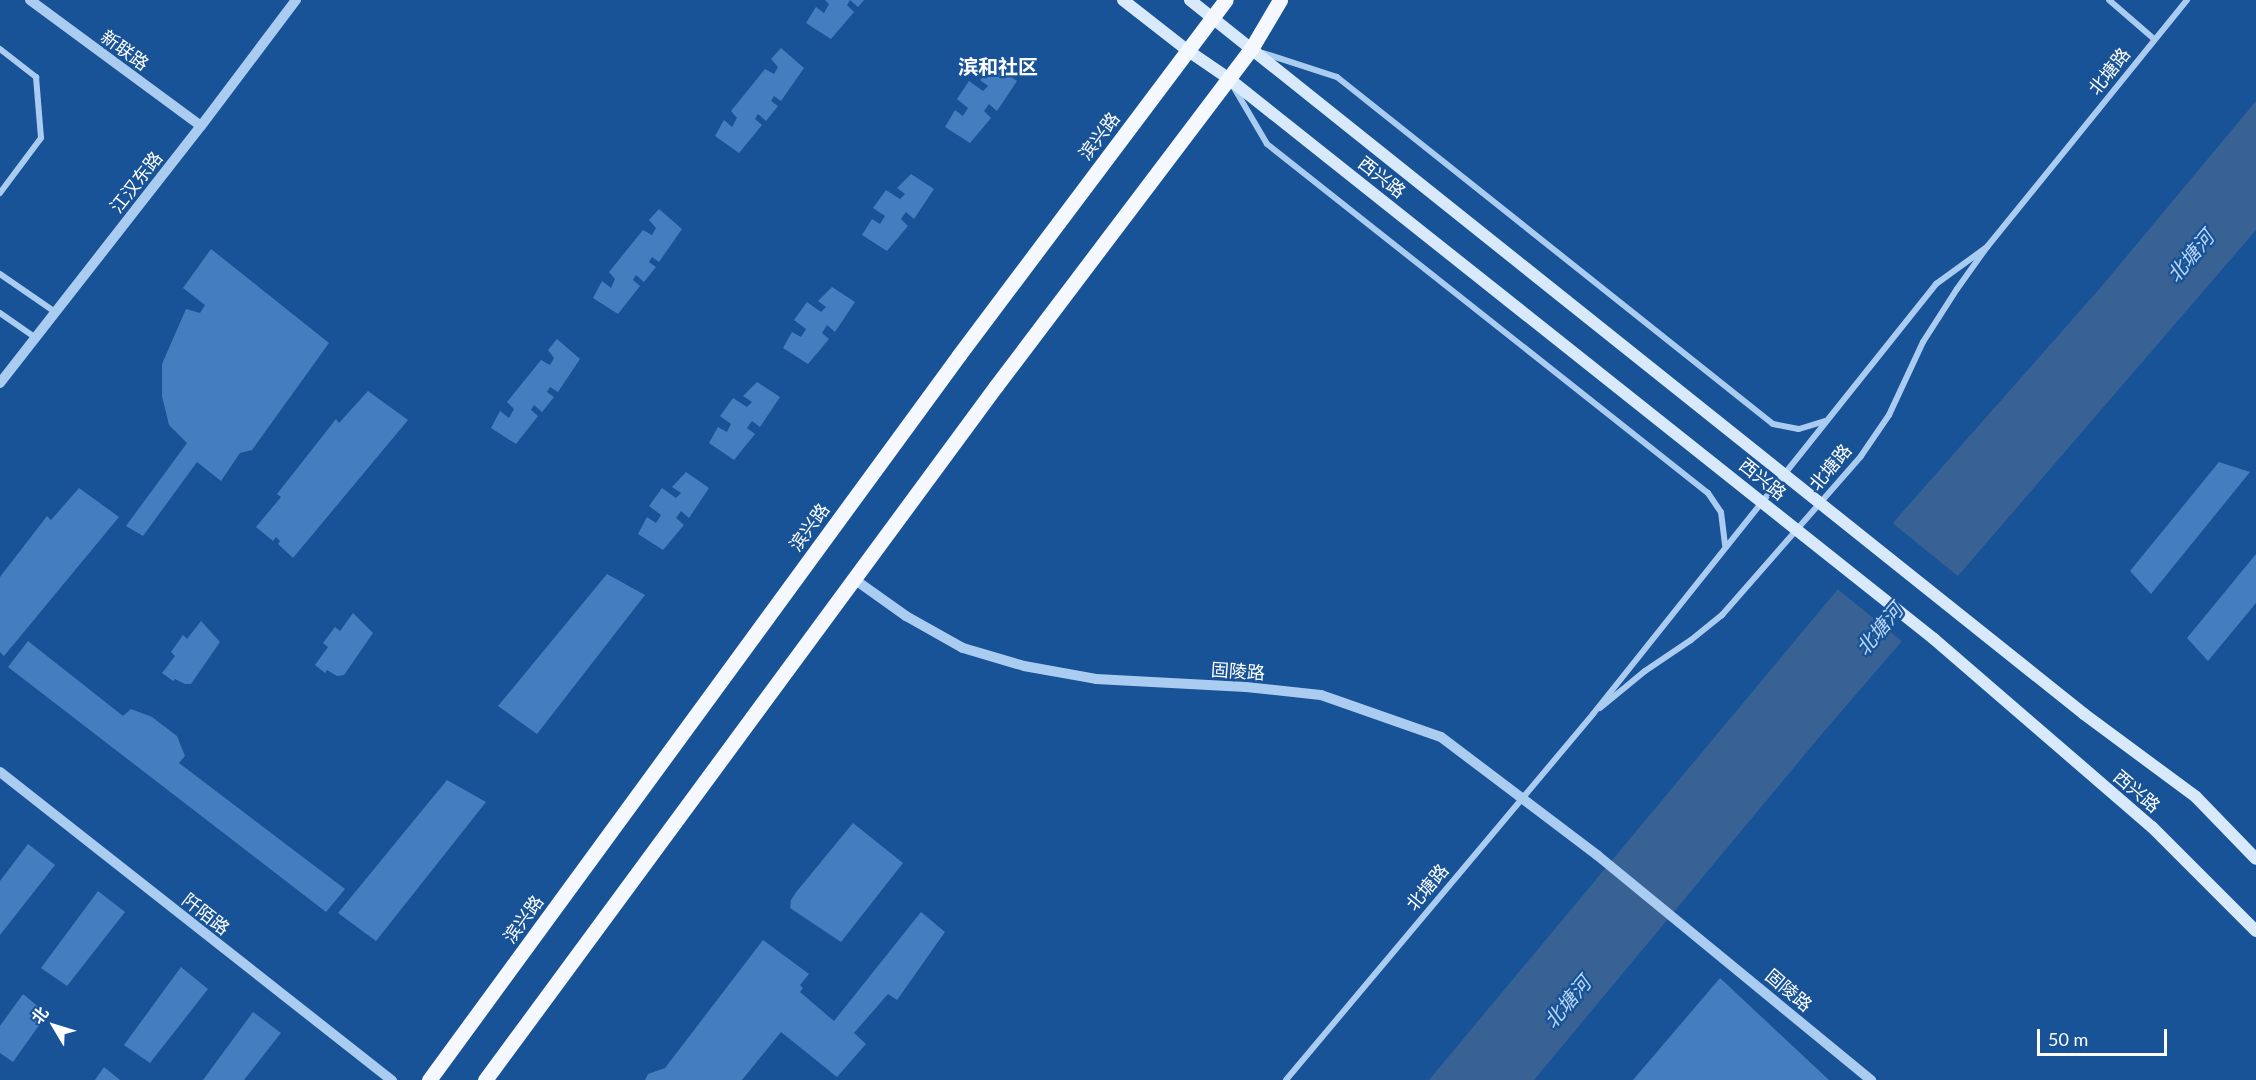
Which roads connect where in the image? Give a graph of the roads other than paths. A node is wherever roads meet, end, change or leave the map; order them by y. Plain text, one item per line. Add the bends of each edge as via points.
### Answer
1 (30, 0) edge
2 (296, 0) edge
3 (1123, 0) edge
4 (1190, 0) edge
5 (1226, 0) edge
6 (1280, 0) edge
7 (2109, 0) edge
8 (2187, 0) edge
9 (1213, 18) junction
10 (2154, 39) junction
11 (0, 49) edge
12 (1187, 50) junction
13 (1251, 50) junction
14 (1228, 78) junction
15 (201, 126) junction
16 (0, 193) edge
17 (1987, 247) junction
18 (0, 274) edge
19 (55, 312) junction
20 (0, 313) edge
21 (36, 338) junction
22 (0, 383) edge
23 (1825, 421) junction
24 (1725, 546) junction
25 (854, 579) junction
26 (1593, 714) junction
27 (0, 772) edge
28 (1521, 796) junction
29 (2256, 859) edge
30 (2256, 932) edge
31 (392, 1080) edge
32 (429, 1080) edge
33 (485, 1080) edge
34 (1286, 1080) edge
35 (1871, 1080) edge

1 - 15 street, 新联路
2 - 15 street, 江汉东路
3 - 12 main road, 西兴路
4 - 9 main road, 西兴路
5 - 9 main road, 滨兴路
6 - 13 main road
7 - 10 street
8 - 10 street, 北塘路
9 - 12 main road, 滨兴路
9 - 13 main road, 西兴路
10 - 17 street, 北塘路
11 - 16 street via 36,77 41,138
12 - 14 main road, 西兴路
12 - 32 main road, 滨兴路
13 - 14 main road
13 - 23 street, 西兴路 via 1337,77 1773,424 1799,429
13 - 29 main road, 西兴路 via 2084,714 2196,797
14 - 24 street, 西兴路 via 1267,144 1707,493 1721,512
14 - 25 main road
14 - 30 main road, 西兴路 via 1935,639 2152,827
15 - 19 street, 江汉东路
17 - 23 street, 北塘路 via 1936,284
17 - 26 street, 北塘路 via 1937,318 1889,415 1861,456 1722,615
18 - 19 street
19 - 21 street, 江汉东路
20 - 21 street
21 - 22 street, 江汉东路
23 - 24 street, 北塘路
24 - 26 street, 北塘路
25 - 28 street, 固陵路 via 906,616 963,648 1024,666 1096,679 1245,687 1331,698 1441,738
25 - 33 main road
26 - 28 street, 北塘路
27 - 31 street, 阡陌路
28 - 34 street, 北塘路
28 - 35 street, 固陵路 via 1686,926

